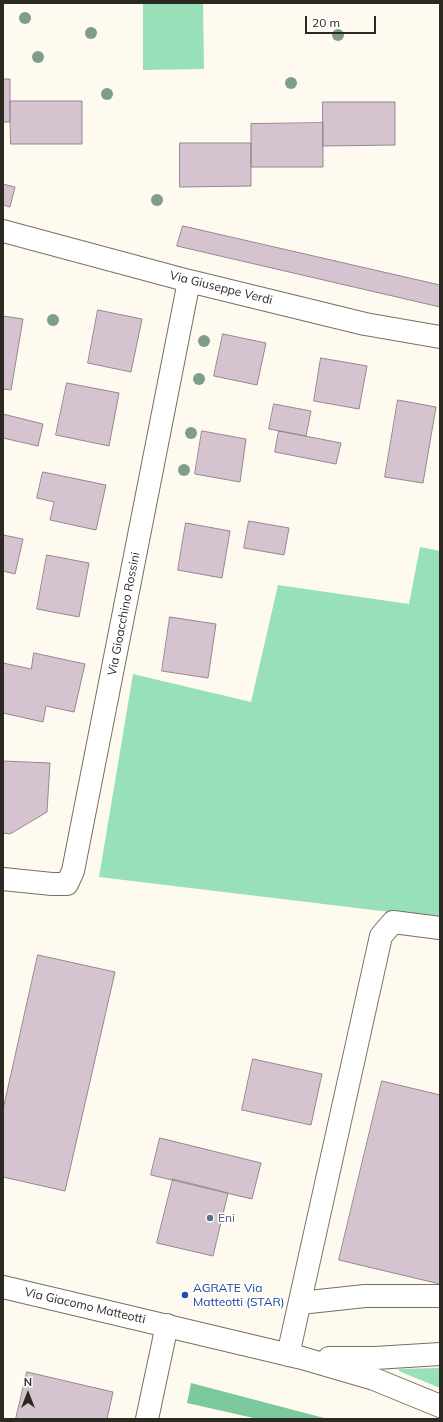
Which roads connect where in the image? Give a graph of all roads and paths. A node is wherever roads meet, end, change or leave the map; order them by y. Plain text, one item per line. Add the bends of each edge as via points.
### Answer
1 (3, 231) edge
2 (190, 281) junction
3 (440, 337) edge
4 (3, 879) edge
5 (440, 928) edge
6 (3, 1287) edge
7 (440, 1296) edge
8 (300, 1303) junction
9 (167, 1325) junction
10 (435, 1354) edge
11 (295, 1356) junction
12 (440, 1406) edge
13 (146, 1419) edge

1 - 2 street, Via Giuseppe Verdi
2 - 3 street, Via Giuseppe Verdi via 366,324
2 - 4 street, Via Gioacchino Rossini via 73,871 67,884
5 - 8 street via 393,922 381,936
6 - 9 street, Via Giacomo Matteotti
7 - 8 street via 365,1296
8 - 11 street
9 - 11 street, Via Giacomo Matteotti
9 - 13 street
10 - 11 street, Via Giacomo Matteotti via 354,1358
11 - 12 street, Via Giacomo Matteotti via 374,1379

